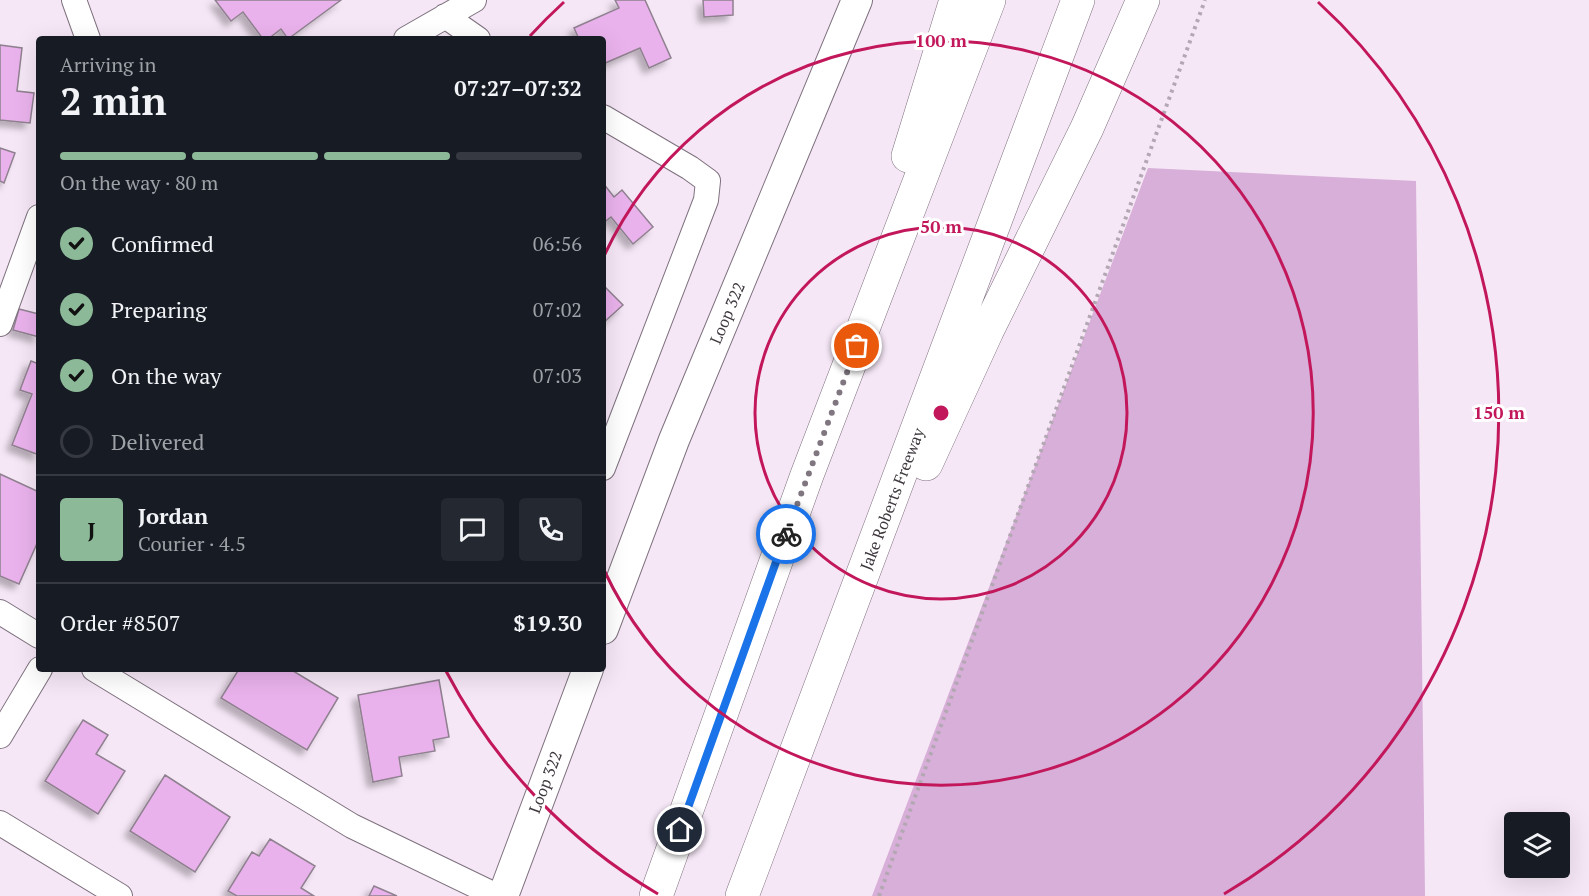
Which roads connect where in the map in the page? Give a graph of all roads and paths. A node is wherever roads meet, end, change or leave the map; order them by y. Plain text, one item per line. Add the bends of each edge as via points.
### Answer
1 (74, 0) edge
2 (474, 0) edge
3 (857, 0) edge
4 (956, 0) edge
5 (989, 0) edge
6 (1078, 0) edge
7 (1143, 0) edge
8 (1205, 0) edge
9 (445, 16) junction
10 (87, 36) edge
11 (411, 36) edge
12 (474, 36) edge
13 (606, 119) edge
14 (36, 226) edge
15 (0, 324) edge
16 (606, 460) edge
17 (807, 475) junction
18 (0, 612) edge
19 (606, 621) edge
20 (36, 634) edge
21 (38, 672) edge
22 (99, 672) edge
23 (587, 672) edge
24 (0, 736) edge
25 (800, 742) junction
26 (0, 823) edge
27 (120, 896) edge
28 (498, 896) edge
29 (502, 896) edge
30 (656, 896) edge
31 (742, 896) edge
32 (879, 896) edge

1 - 10 street
2 - 9 street
3 - 19 main road, Loop 322 via 674,440
4 - 17 highway
5 - 17 highway
6 - 25 highway, Jake Roberts Freeway
7 - 25 highway
8 - 32 path
9 - 11 street
9 - 12 street
13 - 16 street via 708,181 706,200
14 - 15 street
17 - 30 highway
18 - 20 street
21 - 24 street
22 - 28 street via 351,826
23 - 29 main road, Loop 322
25 - 31 highway, Jake Roberts Freeway
26 - 27 street

